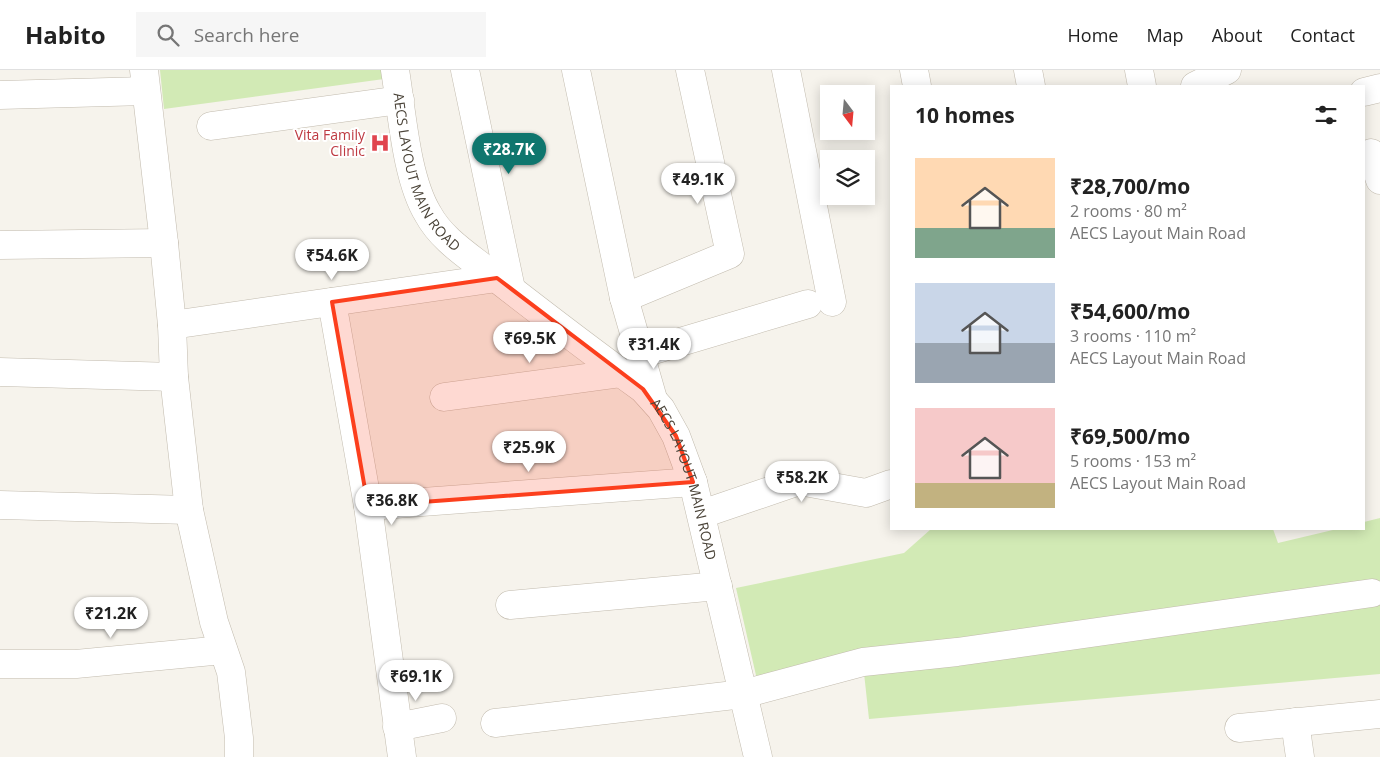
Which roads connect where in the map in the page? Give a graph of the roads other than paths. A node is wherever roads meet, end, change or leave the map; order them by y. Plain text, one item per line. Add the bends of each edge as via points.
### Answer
1 (395, 70) edge
2 (465, 70) edge
3 (576, 70) edge
4 (690, 70) edge
5 (786, 70) edge
6 (914, 70) edge
7 (1028, 70) edge
8 (1139, 70) edge
9 (1227, 70) edge
10 (145, 80) edge
11 (917, 85) edge
12 (1032, 85) edge
13 (1142, 85) edge
14 (1197, 85) edge
15 (1380, 88) edge
16 (1365, 92) edge
17 (0, 95) edge
18 (400, 100) junction
19 (211, 126) dead end
20 (1372, 153) edge
21 (1380, 180) edge
22 (164, 243) junction
23 (0, 245) edge
24 (504, 284) junction
25 (624, 298) junction
26 (332, 302) junction
27 (172, 325) junction
28 (640, 354) junction
29 (0, 372) edge
30 (622, 374) junction
31 (174, 378) junction
32 (444, 397) dead end
33 (653, 399) junction
34 (693, 482) junction
35 (890, 484) edge
36 (0, 506) edge
37 (368, 506) junction
38 (188, 510) junction
39 (702, 514) junction
40 (718, 586) junction
41 (1372, 592) dead end
42 (510, 605) dead end
43 (223, 650) junction
44 (0, 664) edge
45 (743, 694) junction
46 (1380, 714) edge
47 (442, 718) dead end
48 (1295, 722) junction
49 (495, 723) dead end
50 (397, 727) junction
51 (1239, 728) dead end
52 (239, 757) edge
53 (402, 757) edge
54 (758, 757) edge
55 (1300, 757) edge

1 - 18 street, AECS LAYOUT MAIN ROAD
2 - 24 street
3 - 25 street
4 - 25 street via 730,254
5 - 28 street via 820,303
6 - 11 street
7 - 12 street
8 - 13 street
9 - 14 street
10 - 17 street
10 - 22 street
15 - 16 street
18 - 19 street
18 - 24 street, AECS LAYOUT MAIN ROAD via 418,193 427,214 440,232
20 - 21 street
22 - 23 street
22 - 27 street
24 - 26 street
24 - 30 street, AECS LAYOUT MAIN ROAD
25 - 28 street
26 - 27 street
26 - 37 street
27 - 31 street
28 - 33 street
29 - 31 street
30 - 32 street
30 - 33 street, AECS LAYOUT MAIN ROAD
31 - 38 street
33 - 34 street, AECS LAYOUT MAIN ROAD via 676,436
34 - 37 street
34 - 39 street, AECS LAYOUT MAIN ROAD
35 - 39 street via 866,492 799,481
36 - 38 street
37 - 50 street
38 - 43 street
39 - 40 street, AECS LAYOUT MAIN ROAD
40 - 42 street
40 - 45 street, AECS LAYOUT MAIN ROAD
41 - 45 street via 957,652 863,662
43 - 44 street via 76,664
43 - 52 street via 231,672
45 - 49 street
45 - 54 street, AECS LAYOUT MAIN ROAD
46 - 48 street
47 - 50 street
48 - 51 street
48 - 55 street
50 - 53 street

